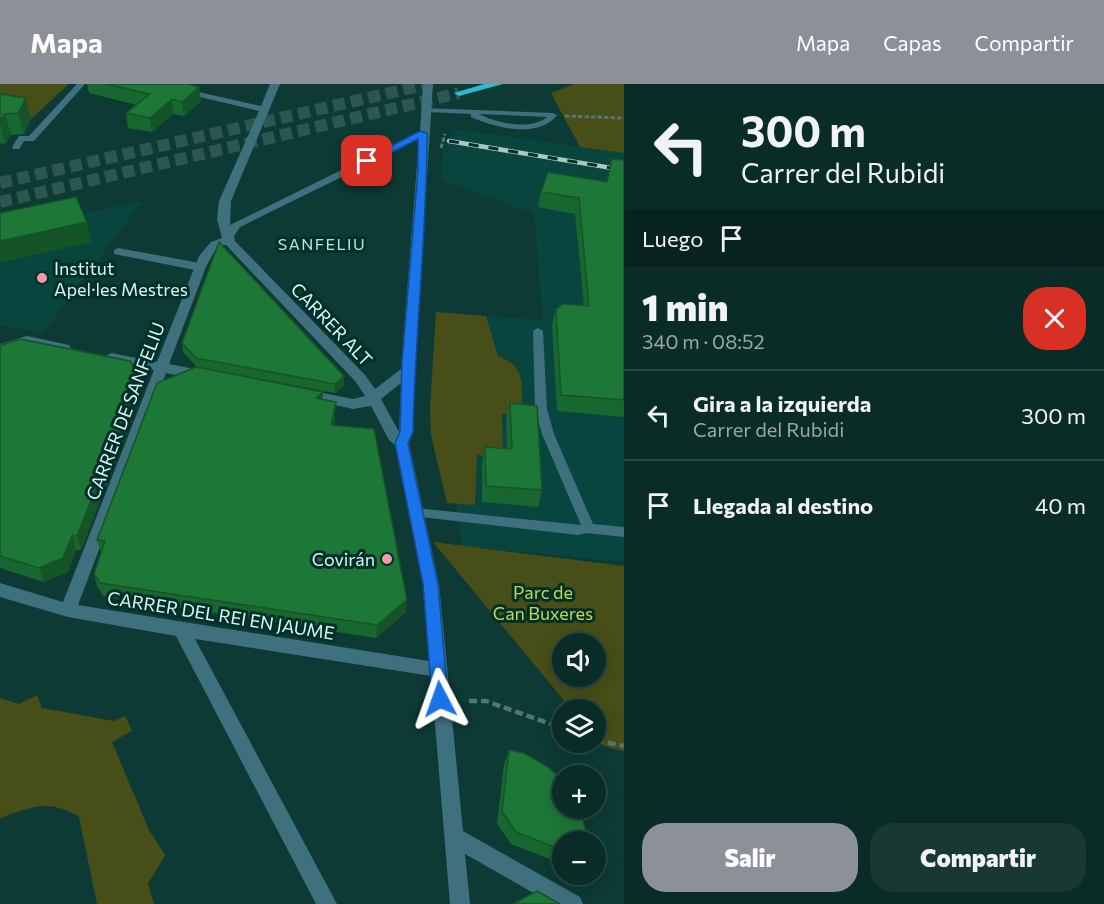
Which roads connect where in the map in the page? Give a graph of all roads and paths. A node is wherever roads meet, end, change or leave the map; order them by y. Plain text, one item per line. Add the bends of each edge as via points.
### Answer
1 (81, 84) edge
2 (150, 84) edge
3 (275, 84) edge
4 (428, 84) edge
5 (498, 84) edge
6 (459, 93) tunnel mouth
7 (263, 109) junction
8 (426, 110) junction
9 (553, 115) joint
10 (624, 118) edge
11 (423, 133) junction
12 (445, 134) dead end
13 (442, 143) dead end
14 (16, 147) dead end
15 (229, 240) junction
16 (118, 252) dead end
17 (200, 267) junction
18 (538, 331) dead end
19 (5, 346) edge
20 (73, 350) edge
21 (96, 354) edge
22 (161, 367) junction
23 (408, 371) junction
24 (219, 378) edge
25 (286, 391) edge
26 (373, 398) junction
27 (402, 443) junction
28 (416, 513) junction
29 (586, 528) junction
30 (624, 532) edge
31 (0, 590) edge
32 (68, 610) junction
33 (181, 630) junction
34 (438, 670) junction
35 (469, 701) dead end
36 (552, 724) edge
37 (606, 742) edge
38 (624, 746) edge
39 (454, 837) junction
40 (327, 904) edge
41 (460, 904) edge
42 (573, 904) edge

1 - 14 lane via 31,139 22,138
2 - 7 street
3 - 7 street
4 - 8 street
5 - 6 highway
7 - 15 street via 225,201 222,213
8 - 9 lane via 470,113 489,122 542,126
8 - 11 street
9 - 10 path
11 - 15 street via 236,225
11 - 23 street
12 - 13 path
15 - 17 street, CARRER DE SANFELIU via 214,244
15 - 26 street, CARRER ALT via 360,378
16 - 17 street
17 - 22 street, CARRER DE SANFELIU
18 - 29 lane via 541,409
19 - 20 street via 27,340
21 - 22 street
22 - 24 street
22 - 32 street, CARRER DE SANFELIU
23 - 26 street
23 - 27 street via 406,432
25 - 26 street via 353,404
26 - 27 street, CARRER ALT
27 - 28 street
28 - 29 lane
28 - 34 street via 431,584
29 - 30 lane
31 - 32 street, CARRER DEL REI EN JAUME
32 - 33 street, CARRER DEL REI EN JAUME
33 - 34 street, CARRER DEL REI EN JAUME
33 - 40 street
34 - 39 street
35 - 36 path via 486,701
37 - 38 path
39 - 41 street
39 - 42 street

